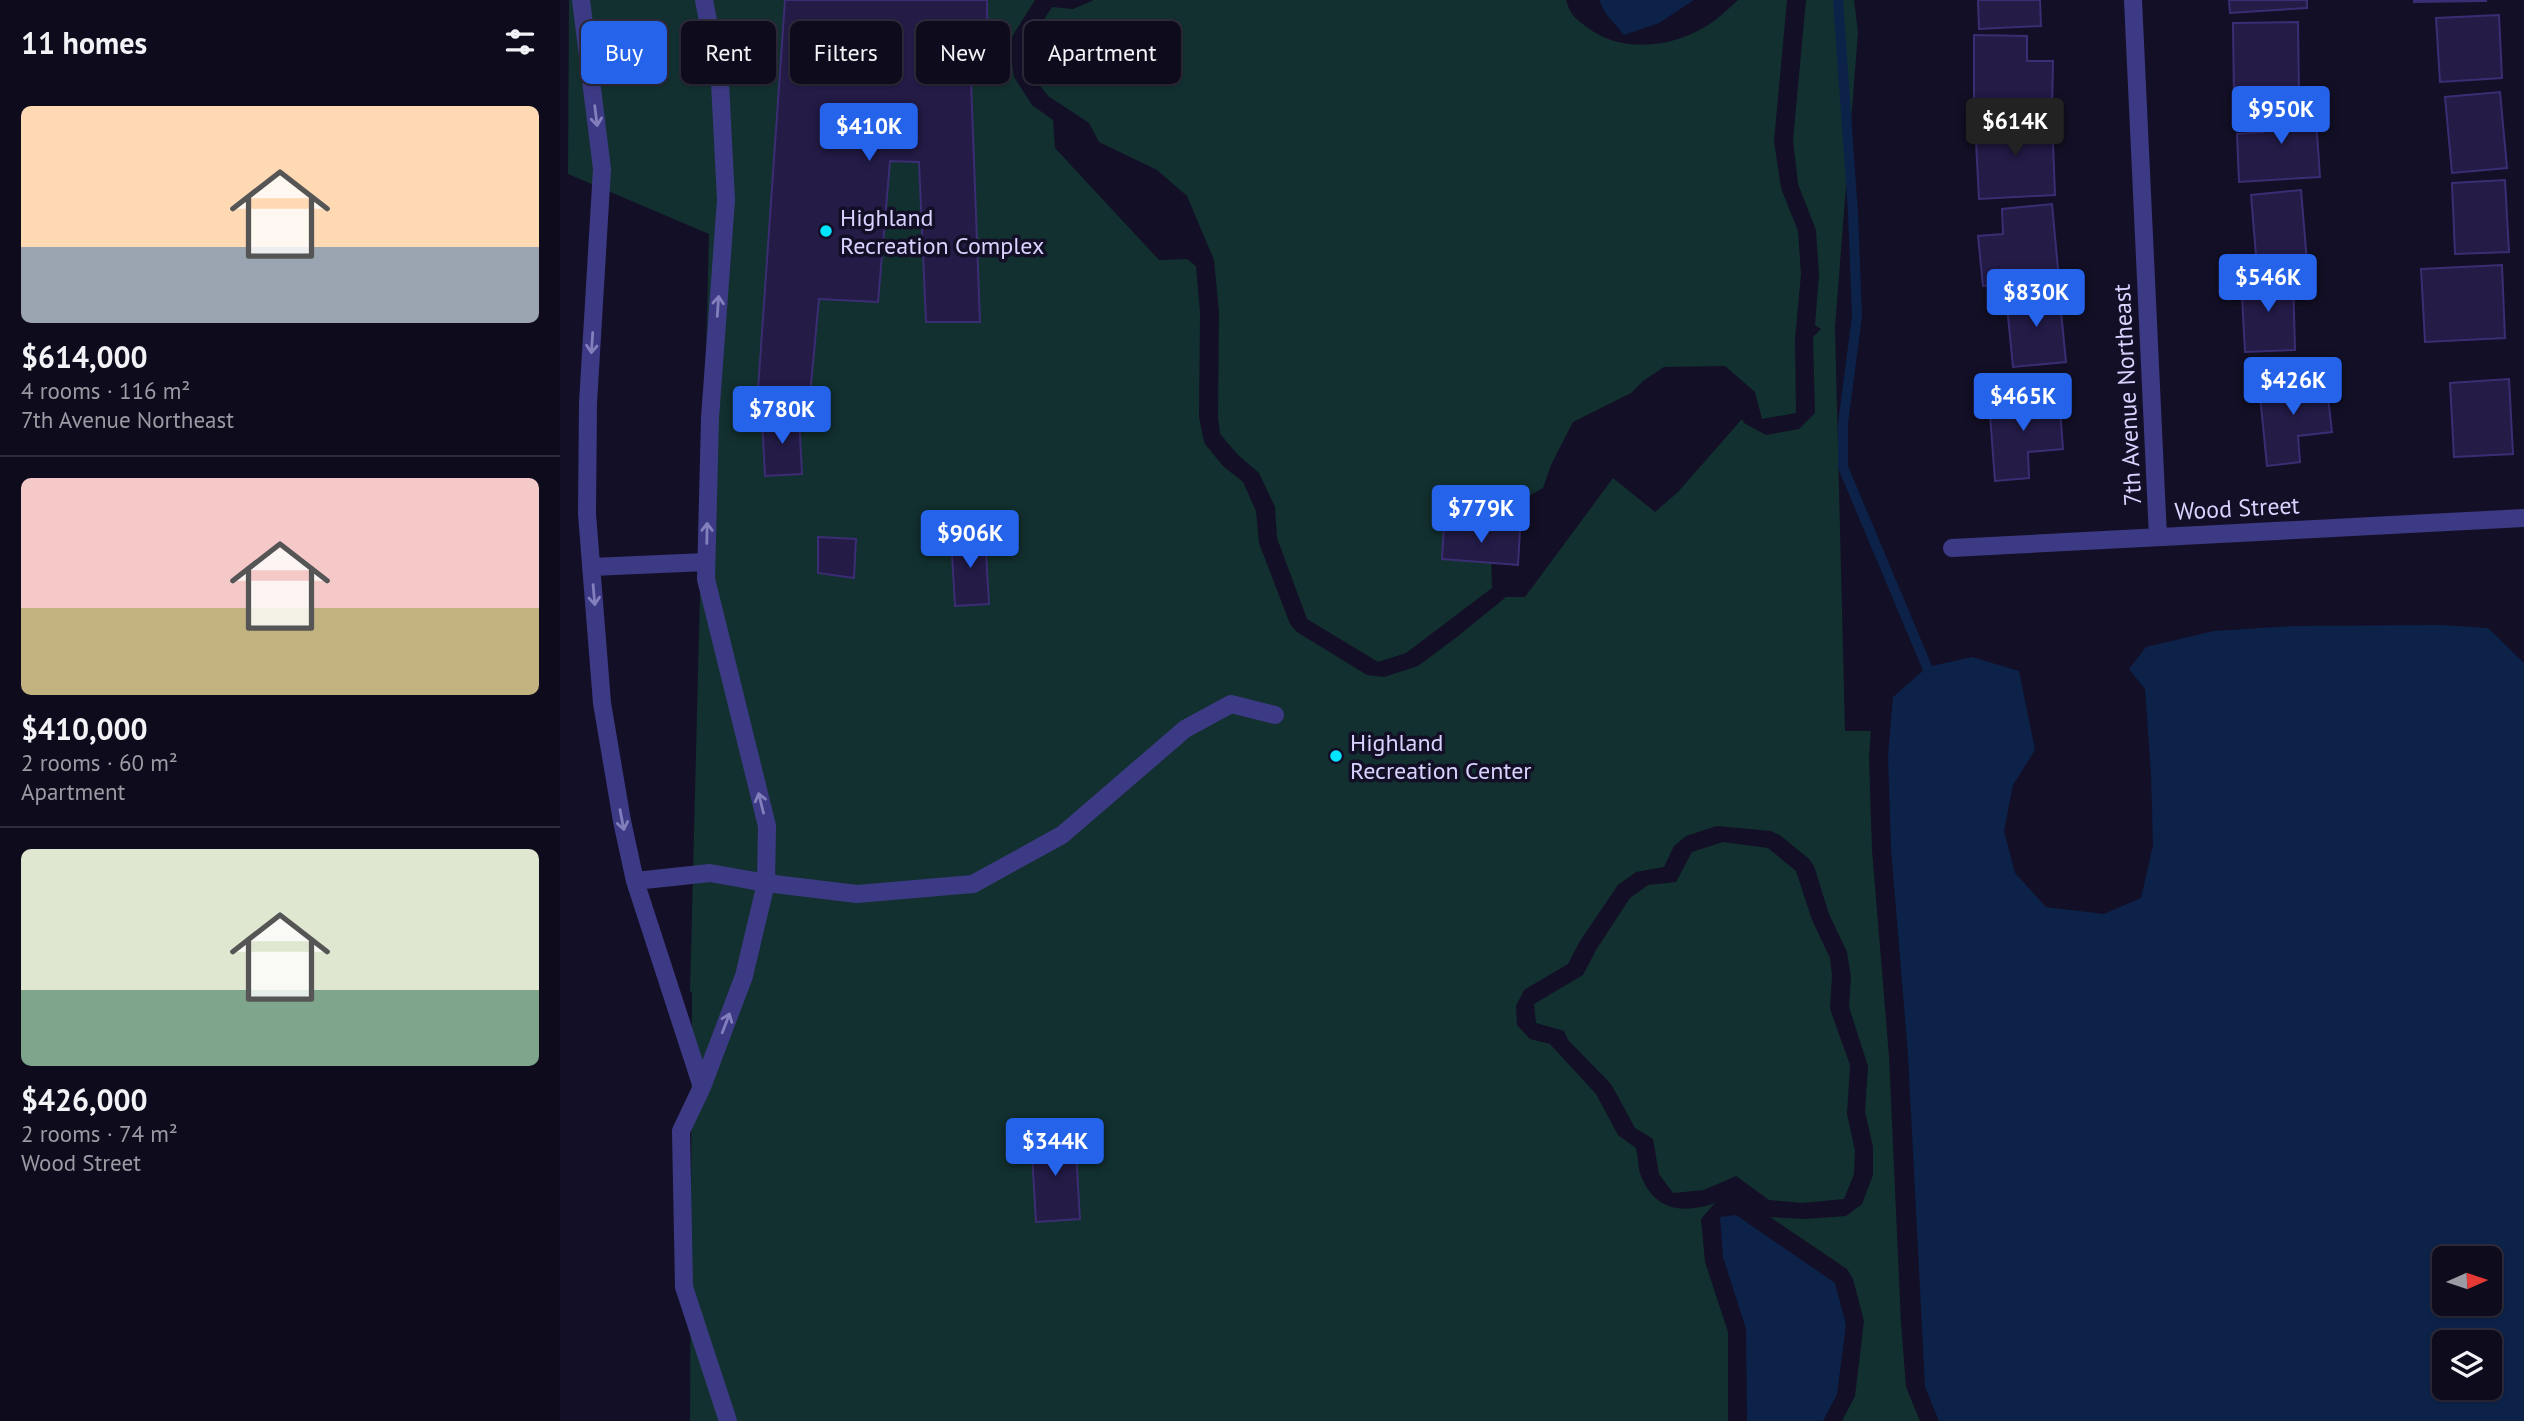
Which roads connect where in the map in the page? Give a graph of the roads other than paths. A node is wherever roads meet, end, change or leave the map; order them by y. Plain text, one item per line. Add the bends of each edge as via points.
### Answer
1 (581, 0) edge
2 (704, 0) edge
3 (2133, 0) edge
4 (2524, 519) edge
5 (2158, 537) junction
6 (1952, 548) dead end
7 (706, 562) junction
8 (592, 567) junction
9 (1275, 715) dead end
10 (635, 881) junction
11 (766, 883) junction
12 (702, 1087) junction
13 (728, 1421) edge

1 -> 8 street via 602,169 588,403 587,514
7 -> 2 street via 709,418 726,200 720,83
3 - 5 street, 7th Avenue Northeast
4 - 5 street, Wood Street
5 - 6 street, Wood Street
7 - 8 street
11 -> 7 street via 767,827 706,579
8 -> 10 street via 602,703
9 - 11 street via 1231,704 1185,729 1062,835 973,884 857,894
10 - 11 street via 710,873
10 - 12 street
12 -> 11 street via 744,976
12 - 13 street via 681,1131 684,1287

